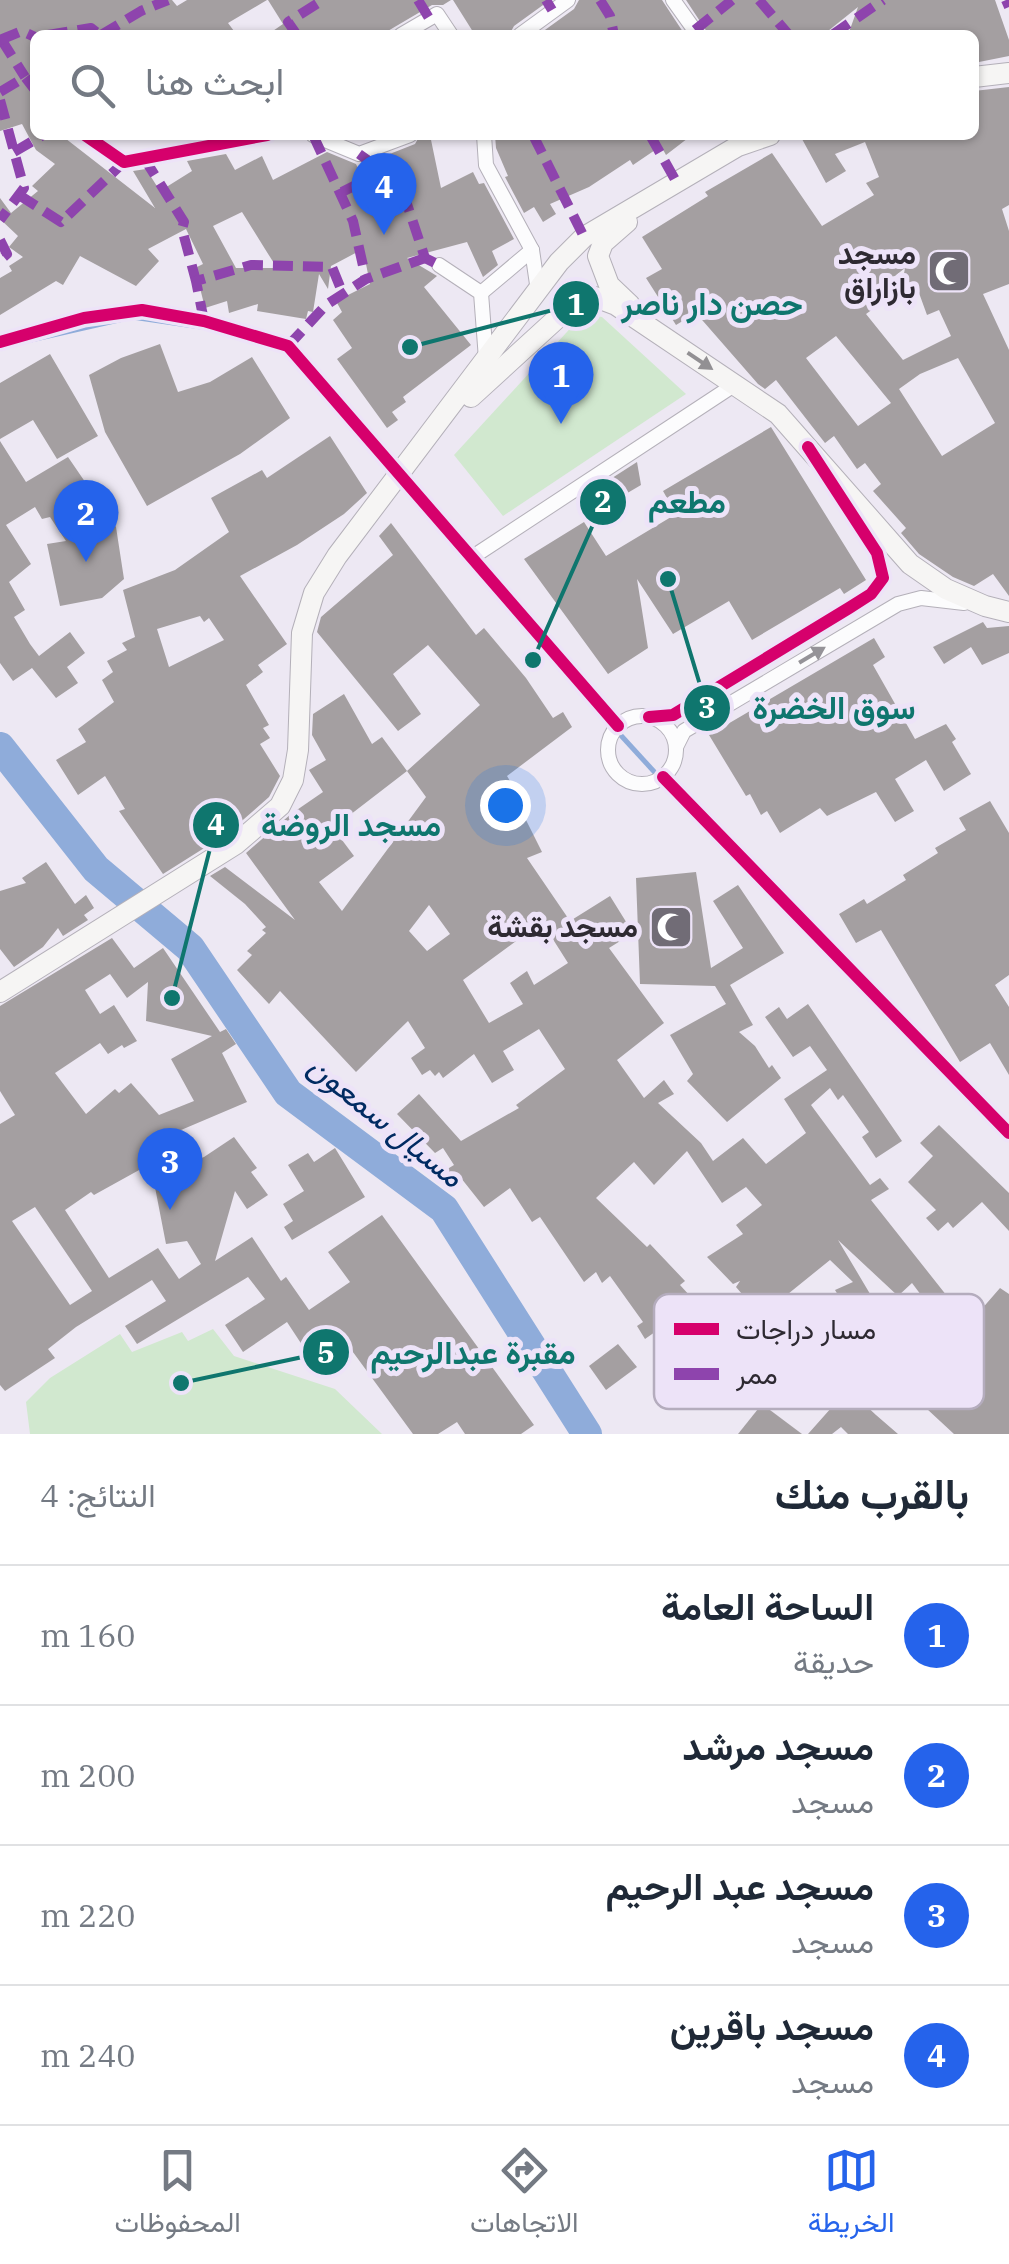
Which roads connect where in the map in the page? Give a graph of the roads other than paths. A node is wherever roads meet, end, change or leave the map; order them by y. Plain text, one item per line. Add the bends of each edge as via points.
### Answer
1 (568, 0) edge
2 (672, 0) edge
3 (410, 30) edge
4 (448, 30) edge
5 (527, 30) edge
6 (694, 30) edge
7 (1009, 74) edge
8 (979, 77) edge
9 (92, 140) edge
10 (241, 140) edge
11 (325, 140) edge
12 (397, 140) edge
13 (484, 140) edge
14 (752, 140) edge
15 (658, 194) junction
16 (532, 250) junction
17 (439, 265) dead end
18 (538, 291) junction
19 (481, 294) junction
20 (670, 341) junction
21 (0, 342) edge
22 (486, 360) junction
23 (734, 385) junction
24 (430, 437) junction
25 (808, 447) junction
26 (400, 476) junction
27 (471, 558) junction
28 (985, 606) junction
29 (1009, 612) edge
30 (648, 717) junction
31 (618, 726) junction
32 (676, 747) junction
33 (663, 777) junction
34 (0, 992) edge
35 (1009, 1133) edge

1 - 5 street
2 - 6 street
3 - 4 street via 437,14
7 - 8 main road
9 - 10 street via 124,162
11 - 12 street via 360,154
13 - 16 street via 486,165
14 - 15 main road
15 - 18 main road via 584,237
15 - 20 main road via 603,243 598,256 609,286
16 - 18 street
16 - 19 street
17 - 19 street
18 - 22 main road
19 - 22 street
20 -> 23 main road
20 - 24 main road via 616,305 596,297 576,301
21 - 26 street via 142,310 276,341 288,346
22 - 24 main road
23 - 25 main road via 778,414
23 - 27 street
24 - 26 main road
25 - 28 main road via 910,564
25 - 30 street via 876,553 883,578 849,608 672,715
26 - 27 street
26 - 34 main road via 314,594 302,633 298,750 280,806 236,844
27 - 31 street
28 - 29 main road
32 -> 28 street via 684,731 898,604 921,598
30 - 31 street
30 - 32 street via 667,728
31 - 33 street via 608,757 620,776 641,784
32 - 33 street
33 - 35 street

